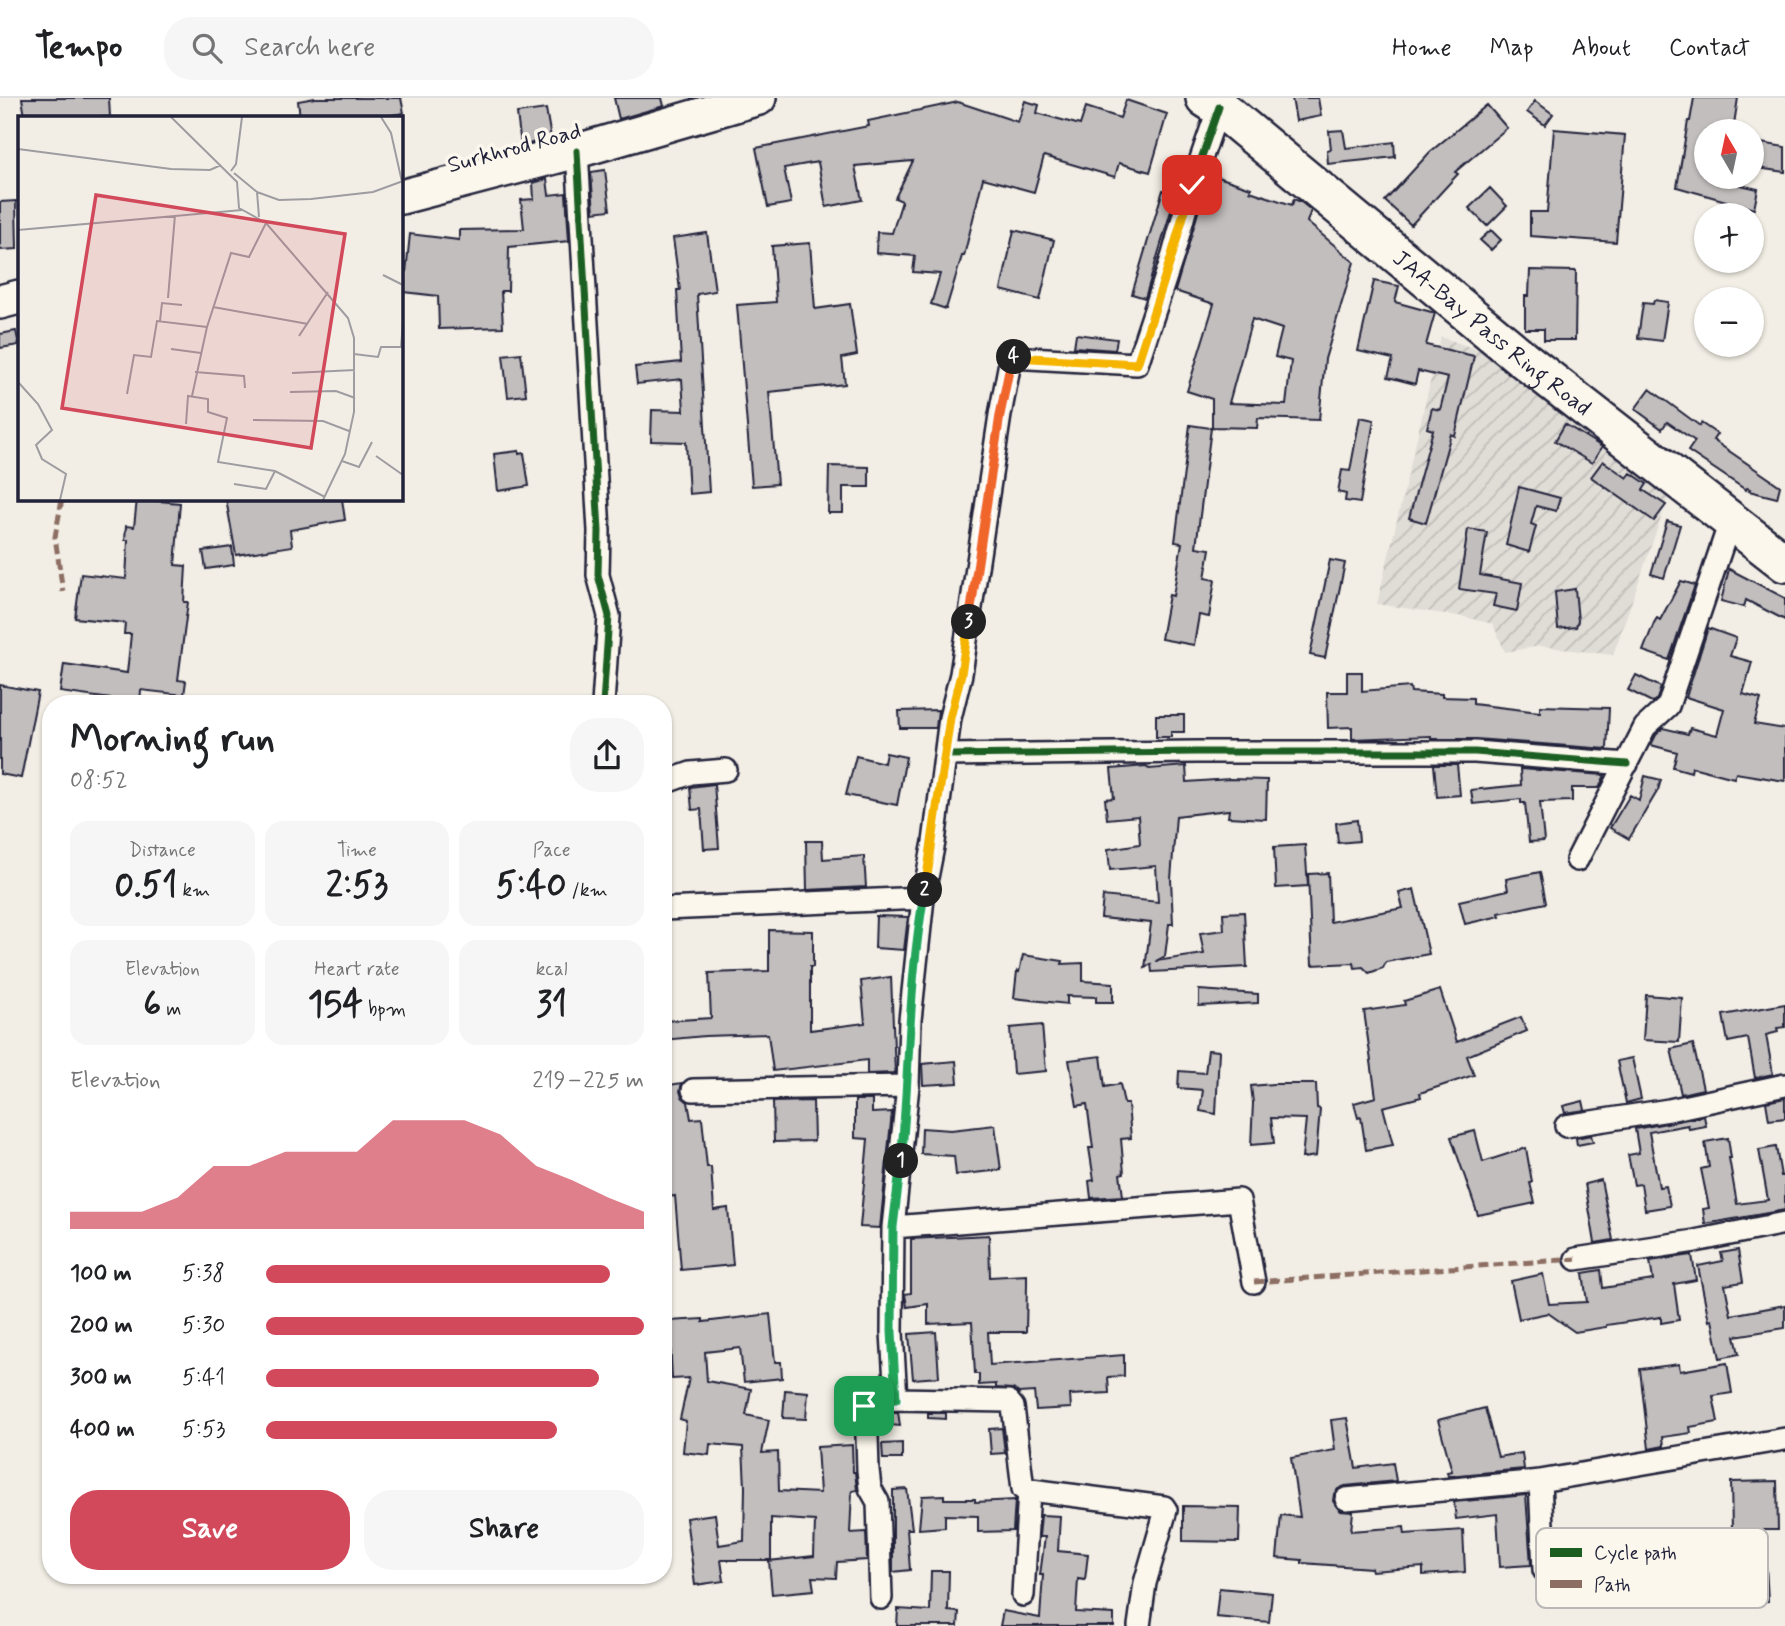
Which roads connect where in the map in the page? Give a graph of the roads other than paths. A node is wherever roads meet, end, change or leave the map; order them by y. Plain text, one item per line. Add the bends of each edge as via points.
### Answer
1 (759, 98) edge
2 (1212, 102) edge
3 (577, 151) junction
4 (402, 197) edge
5 (18, 297) edge
6 (0, 302) edge
7 (1731, 519) junction
8 (1785, 563) edge
9 (604, 695) edge
10 (946, 755) junction
11 (1627, 764) junction
12 (726, 770) dead end
13 (672, 780) edge
14 (1577, 860) dead end
15 (923, 898) junction
16 (672, 909) edge
17 (1785, 1085) edge
18 (908, 1086) junction
19 (693, 1090) dead end
20 (1566, 1126) dead end
21 (1785, 1223) edge
22 (893, 1227) junction
23 (1576, 1259) dead end
24 (1254, 1282) dead end
25 (896, 1399) junction
26 (1785, 1439) edge
27 (1540, 1481) junction
28 (1030, 1490) junction
29 (1346, 1499) dead end
30 (1542, 1528) edge
31 (1023, 1595) dead end
32 (881, 1598) dead end
33 (1139, 1626) edge

1 - 3 main road, Surkhrod Road
2 - 7 highway, JAA-Bay Pass Ring Road via 1523,359
2 - 10 street via 1172,255 1137,364 1012,356
3 - 4 main road, Surkhrod Road
3 - 9 street via 598,575 609,616
5 - 6 main road
7 - 8 highway, JAA-Bay Pass Ring Road
7 - 11 street via 1668,706 1645,727
10 - 11 street via 1475,752
10 - 15 street
11 - 14 street
12 - 13 street
15 - 16 street
15 - 18 street
17 - 20 street
18 - 19 street
18 - 22 street
21 - 23 street
22 - 24 street via 1239,1200
22 - 25 street
25 - 28 street via 1012,1403 1020,1484
25 - 32 street via 864,1406 870,1488 878,1502
26 - 27 street
27 - 29 street
27 - 30 street
28 - 31 street
28 - 33 street via 1164,1507

